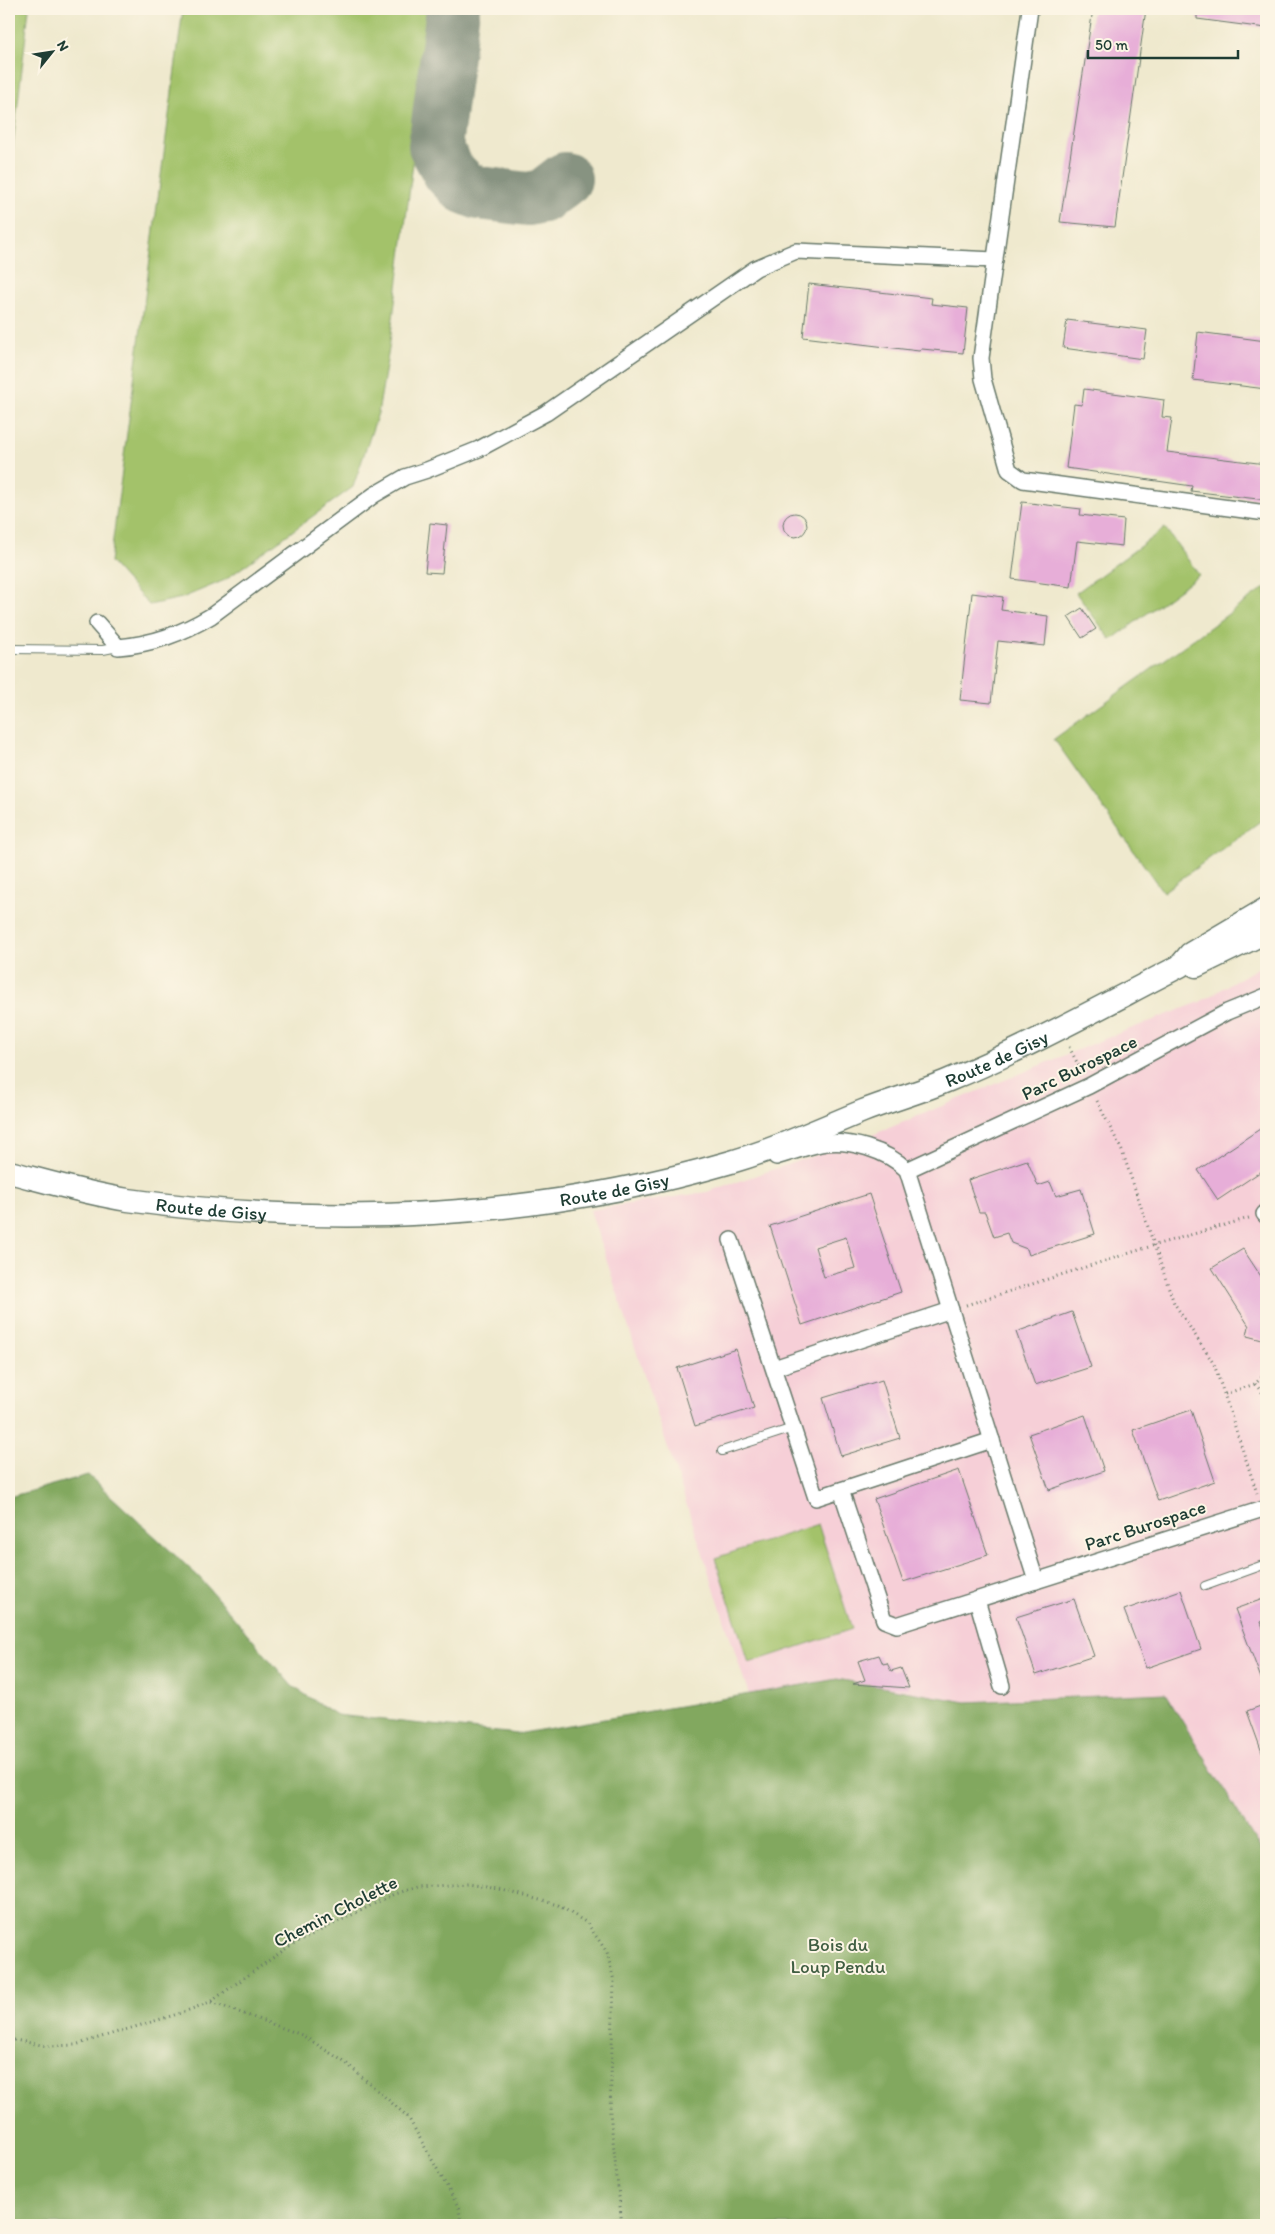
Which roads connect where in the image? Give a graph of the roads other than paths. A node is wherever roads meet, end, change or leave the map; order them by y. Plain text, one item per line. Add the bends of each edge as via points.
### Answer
1 (1030, 9) edge
2 (995, 260) junction
3 (1266, 513) edge
4 (97, 622) dead end
5 (118, 647) junction
6 (9, 649) edge
7 (1266, 909) edge
8 (1266, 932) edge
9 (1180, 966) junction
10 (1266, 996) edge
11 (908, 1170) junction
12 (9, 1172) edge
13 (664, 1180) junction
14 (731, 1240) dead end
15 (951, 1310) junction
16 (774, 1368) junction
17 (793, 1428) junction
18 (992, 1440) junction
19 (722, 1451) dead end
20 (841, 1490) junction
21 (1264, 1509) edge
22 (1266, 1564) edge
23 (1036, 1581) junction
24 (1205, 1586) dead end
25 (976, 1600) junction
26 (1002, 1686) dead end

1 - 2 street
2 - 3 street via 981,358 983,379 1009,470 1023,480
2 - 5 street via 796,251 756,268 546,413 479,449 405,477 374,495 207,619 166,639
4 - 5 street
5 - 6 lane via 103,650
7 - 9 street, Route de Gisy via 1190,954
8 - 9 street, Route de Gisy via 1195,966
9 - 13 street, Route de Gisy via 1060,1029 948,1080 734,1161
10 - 11 street, Parc Burospace via 1227,1012 1090,1086
11 - 13 street via 897,1160 875,1150 849,1144 822,1143 728,1172
11 - 15 street
12 - 13 street, Route de Gisy via 127,1200 293,1216 439,1214 604,1192
14 - 16 street
15 - 16 street
15 - 18 street
16 - 17 street
17 - 19 lane
17 - 20 street via 816,1498
18 - 20 street
18 - 23 street
20 - 25 street, Parc Burospace via 884,1620 897,1625
21 - 23 street, Parc Burospace
22 - 24 lane
23 - 25 street, Parc Burospace
25 - 26 street

